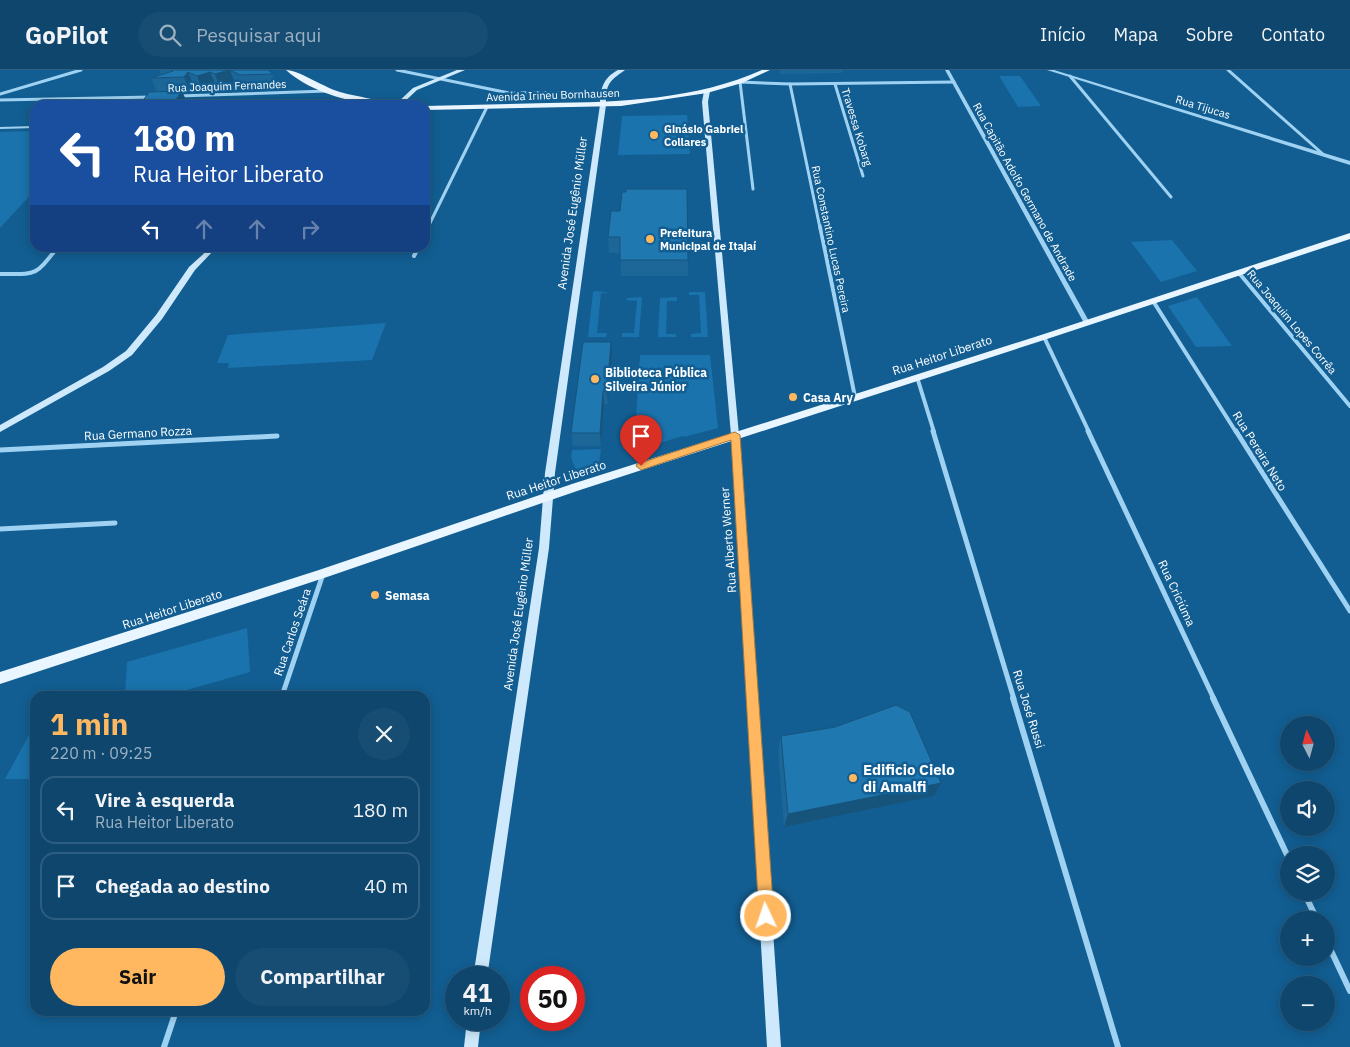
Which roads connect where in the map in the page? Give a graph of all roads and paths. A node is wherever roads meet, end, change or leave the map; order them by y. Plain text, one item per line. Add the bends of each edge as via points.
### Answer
1 (81, 70) edge
2 (290, 70) edge
3 (397, 70) edge
4 (462, 70) edge
5 (622, 70) edge
6 (768, 70) edge
7 (947, 70) edge
8 (1049, 70) edge
9 (1228, 70) edge
10 (1070, 76) junction
11 (438, 79) junction
12 (740, 82) junction
13 (954, 82) junction
14 (790, 84) junction
15 (835, 84) junction
16 (334, 91) junction
17 (707, 91) junction
18 (602, 92) junction
19 (0, 94) edge
20 (169, 96) edge
21 (160, 97) edge
22 (0, 100) edge
23 (368, 100) edge
24 (404, 100) edge
25 (603, 106) junction
26 (487, 107) junction
27 (430, 108) edge
28 (30, 127) edge
29 (0, 128) edge
30 (1324, 155) junction
31 (1350, 163) edge
32 (863, 176) dead end
33 (753, 189) dead end
34 (1171, 197) dead end
35 (430, 219) edge
36 (1350, 236) edge
37 (54, 252) edge
38 (209, 252) edge
39 (416, 252) edge
40 (414, 256) dead end
41 (1239, 273) junction
42 (0, 274) edge
43 (1153, 301) junction
44 (1087, 323) junction
45 (1044, 337) junction
46 (918, 377) junction
47 (855, 397) junction
48 (1350, 406) edge
49 (0, 429) edge
50 (735, 435) junction
51 (277, 436) dead end
52 (0, 450) edge
53 (547, 496) junction
54 (115, 523) dead end
55 (0, 529) edge
56 (323, 574) junction
57 (1350, 611) edge
58 (0, 678) edge
59 (284, 691) edge
60 (1283, 846) edge
61 (1335, 959) edge
62 (482, 966) edge
63 (1350, 990) edge
64 (174, 1016) edge
65 (473, 1031) edge
66 (164, 1047) edge
67 (471, 1047) edge
68 (774, 1047) edge
69 (1118, 1047) edge

1 - 19 street
2 - 16 main road via 307,81
3 - 11 street
4 - 11 main road
5 - 18 main road via 606,82
6 - 12 main road, Avenida Irineu Bornhausen
7 - 13 street, Rua Capitão Adolfo Germano de Andrade
8 - 10 street, Rua Tijucas
9 - 30 street
10 - 30 street, Rua Tijucas
10 - 34 street
11 - 18 street via 509,93
11 - 24 main road via 416,89
12 - 14 street
12 - 17 main road, Avenida Irineu Bornhausen
12 - 33 street
13 - 15 street
13 - 44 street, Rua Capitão Adolfo Germano de Andrade
14 - 15 street
14 - 47 street, Rua Constantino Lucas Pereira
15 - 32 street, Travessa Kobarg
16 - 20 street, Rua Joaquim Fernandes
16 - 23 main road
17 - 25 main road, Avenida Irineu Bornhausen
17 - 50 main road, Rua Alberto Werner via 707,134
18 - 25 main road, Avenida José Eugênio Müller
21 - 22 street, Rua Joaquim Fernandes
25 - 26 main road, Avenida Irineu Bornhausen
25 - 53 main road, Avenida José Eugênio Müller
26 - 27 main road, Avenida Irineu Bornhausen
26 - 35 street
28 - 29 street
30 - 31 street, Rua Tijucas
36 - 41 main road, Rua Heitor Liberato
37 - 42 street via 39,271
38 - 49 main road via 192,269 129,353
39 - 40 street
41 - 43 main road, Rua Heitor Liberato
41 - 48 street, Rua Joaquim Lopes Corrêa
43 - 44 main road, Rua Heitor Liberato
43 - 57 street, Rua Pereira Neto
44 - 45 main road, Rua Heitor Liberato
45 - 46 main road, Rua Heitor Liberato
45 - 60 street, Rua Criciúma
46 - 47 main road, Rua Heitor Liberato
46 - 69 street, Rua José Russi
47 - 50 main road, Rua Heitor Liberato
50 - 53 main road, Rua Heitor Liberato
50 - 68 main road, Rua Alberto Werner
51 - 52 street, Rua Germano Rozza
53 - 56 main road, Rua Heitor Liberato
53 - 62 main road, Avenida José Eugênio Müller via 544,548
54 - 55 street
56 - 58 main road, Rua Heitor Liberato
56 - 59 street, Rua Carlos Seára
61 - 63 street
64 - 66 street
65 - 67 main road

